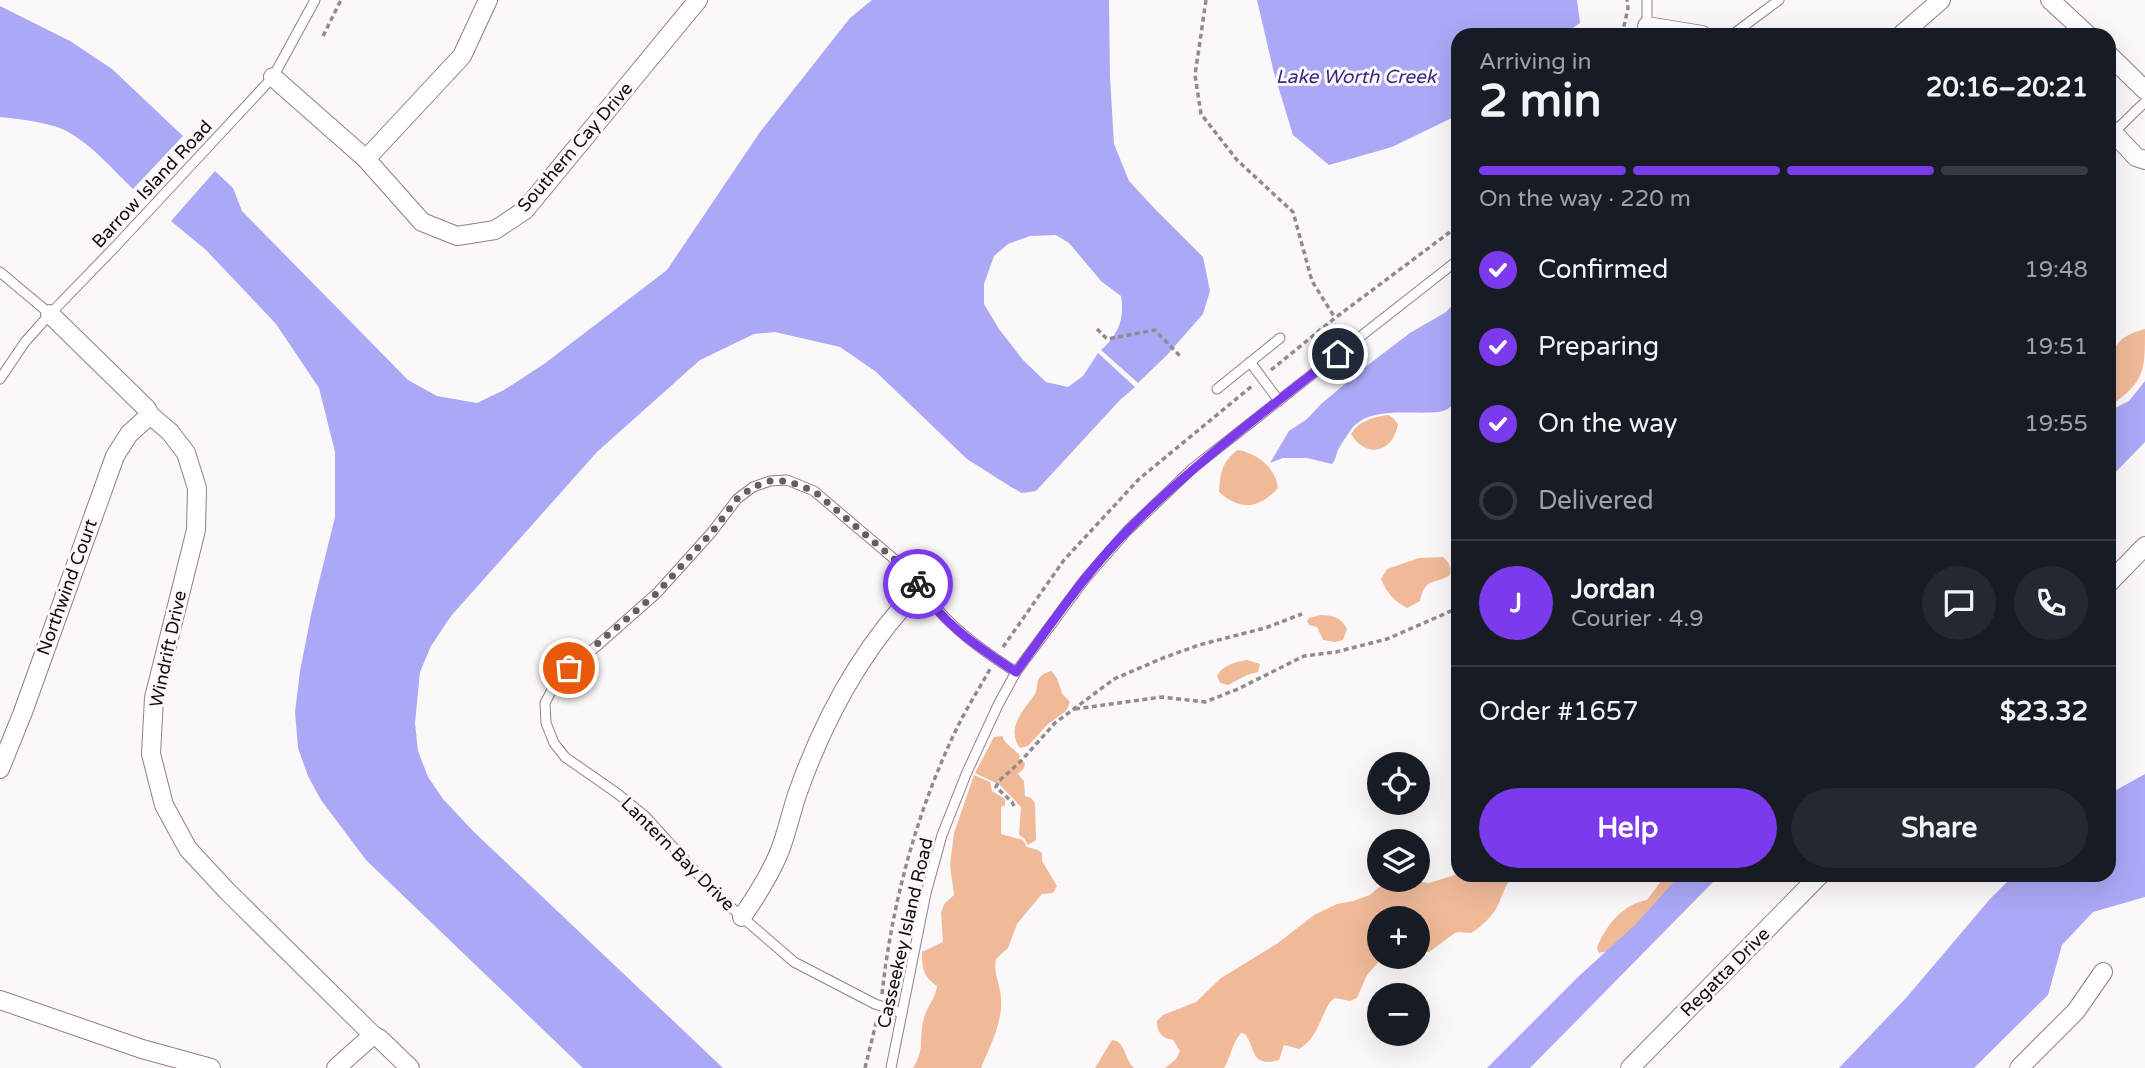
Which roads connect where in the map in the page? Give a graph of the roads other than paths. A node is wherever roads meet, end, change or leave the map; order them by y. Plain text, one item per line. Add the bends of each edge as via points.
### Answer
1 (315, 0) edge
2 (488, 0) edge
3 (698, 0) edge
4 (1647, 0) edge
5 (1779, 0) edge
6 (1941, 0) edge
7 (2050, 0) edge
8 (1646, 28) edge
9 (1741, 28) edge
10 (1909, 28) edge
11 (2080, 28) edge
12 (2116, 62) edge
13 (273, 77) junction
14 (2145, 90) edge
15 (2145, 102) edge
16 (2116, 127) edge
17 (2116, 136) edge
18 (366, 159) junction
19 (2145, 160) edge
20 (1451, 266) edge
21 (0, 272) edge
22 (50, 314) junction
23 (1280, 338) dead end
24 (1250, 362) junction
25 (0, 379) edge
26 (1217, 389) dead end
27 (1279, 401) junction
28 (150, 415) junction
29 (2145, 546) edge
30 (2116, 576) edge
31 (920, 588) junction
32 (1016, 672) junction
33 (0, 769) edge
34 (1813, 882) edge
35 (741, 917) junction
36 (2103, 972) dead end
37 (0, 1000) edge
38 (902, 1013) junction
39 (373, 1035) junction
40 (211, 1068) edge
41 (336, 1068) edge
42 (410, 1068) edge
43 (891, 1068) edge
44 (1630, 1068) edge
45 (2019, 1068) edge

1 - 13 lane, Barrow Island Road
2 - 18 street via 462,56
3 - 18 street, Southern Cay Drive via 525,210 495,230 457,236 422,222
4 - 8 lane
5 - 9 lane
6 - 10 street
7 - 11 street
12 - 14 street
13 - 18 street, Southern Cay Drive
13 - 22 lane, Barrow Island Road
15 - 16 lane
17 - 19 street
20 - 27 lane, Casseekey Island Road
21 - 22 lane
22 - 25 lane, Barrow Island Road via 24,342
22 - 28 street, Windrift Drive
23 - 24 lane
24 - 26 lane
24 - 27 lane
27 - 32 lane, Casseekey Island Road via 1193,468 1127,531
28 - 33 street, Northwind Court via 115,456
28 - 39 street, Windrift Drive via 186,453 197,488 196,530 154,698 150,754 164,805 188,849
29 - 30 street
31 - 32 lane, Lantern Bay Drive via 955,629
31 - 35 street, Lantern Bay Drive via 871,646 845,686 799,791 779,853
31 - 35 lane, Lantern Bay Drive via 913,575 814,491 787,481 770,481 737,499 657,593 556,682 545,703 546,723 565,757 645,816
32 - 38 lane, Casseekey Island Road via 942,835
34 - 44 street, Regatta Drive
35 - 38 lane, Lantern Bay Drive via 794,962
36 - 45 street via 2076,1011
37 - 40 street
38 - 43 lane, Casseekey Island Road
39 - 41 street
39 - 42 street, Windrift Drive

